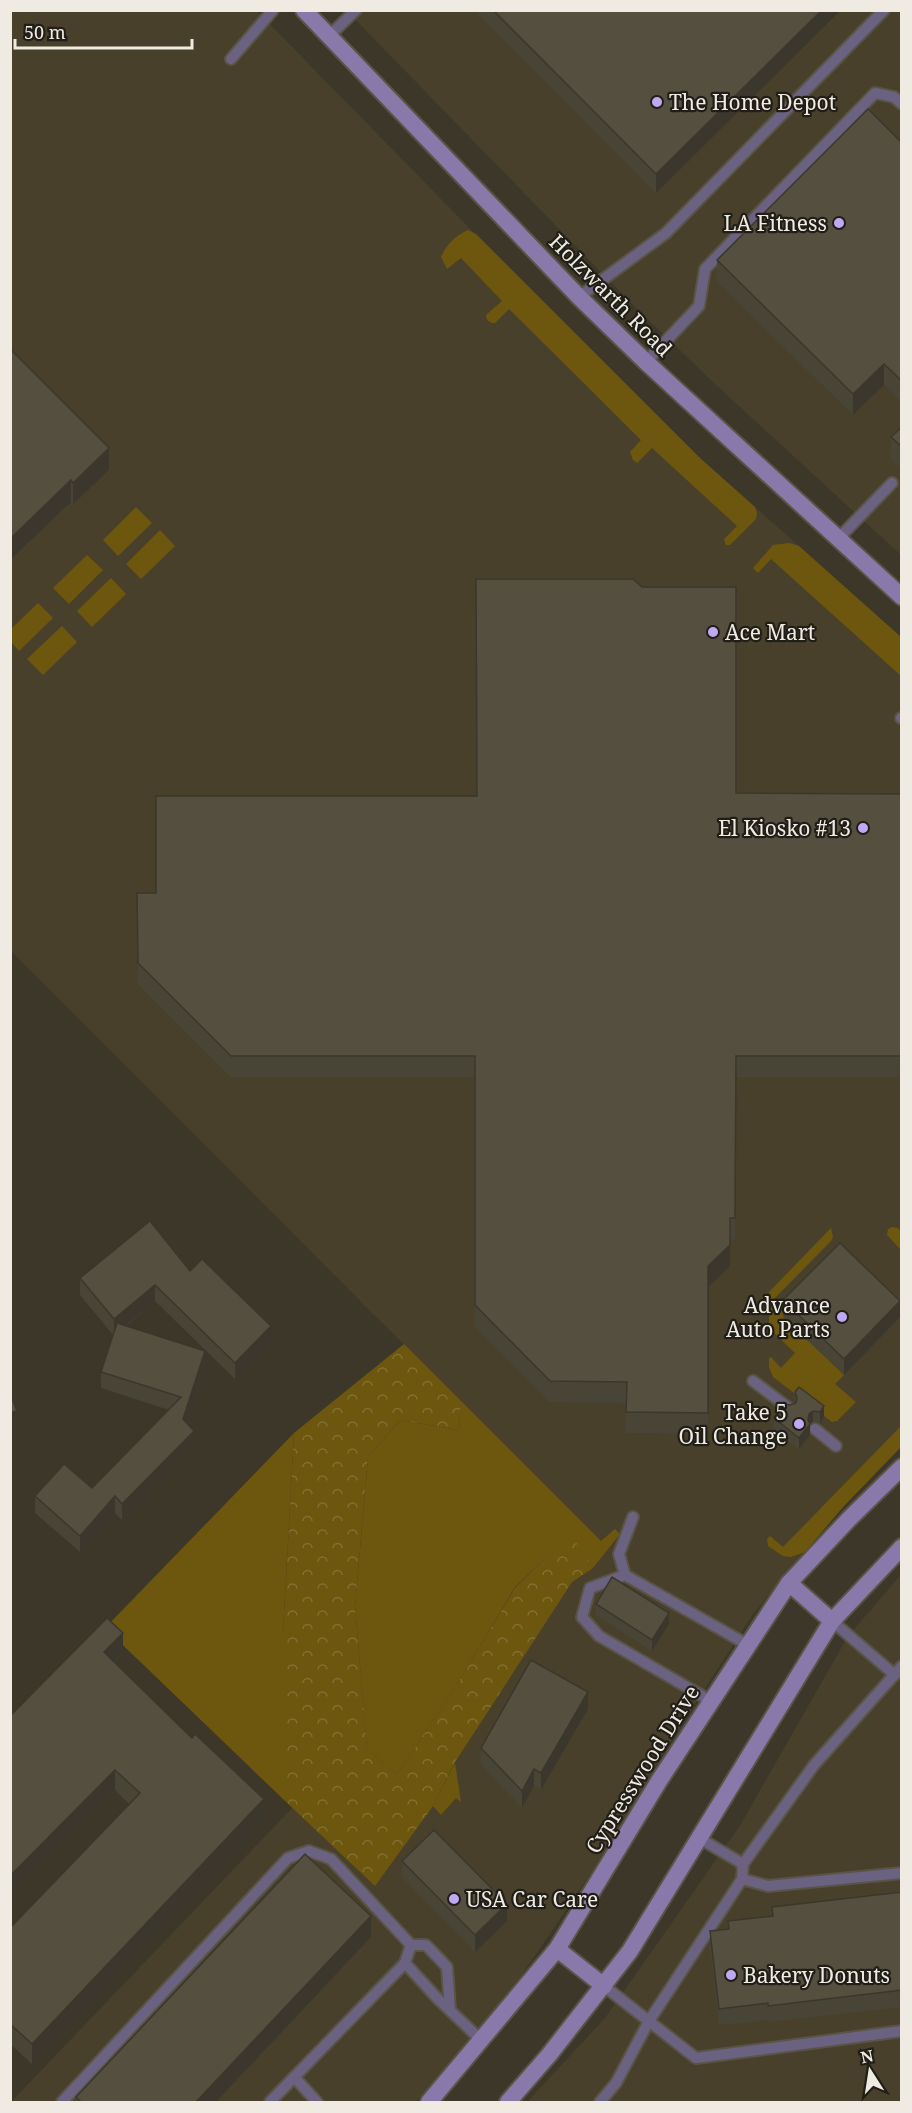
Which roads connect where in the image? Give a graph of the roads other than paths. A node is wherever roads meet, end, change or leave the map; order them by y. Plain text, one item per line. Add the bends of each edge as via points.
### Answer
1 (273, 10) edge
2 (304, 10) edge
3 (356, 10) edge
4 (884, 10) edge
5 (329, 36) junction
6 (231, 59) dead end
7 (902, 104) edge
8 (579, 297) junction
9 (646, 362) junction
10 (892, 483) dead end
11 (838, 538) junction
12 (902, 597) edge
13 (753, 1381) dead end
14 (790, 1409) edge
15 (815, 1429) dead end
16 (836, 1446) dead end
17 (902, 1467) edge
18 (633, 1517) dead end
19 (902, 1547) edge
20 (625, 1575) junction
21 (789, 1583) junction
22 (832, 1622) junction
23 (748, 1645) junction
24 (898, 1670) edge
25 (711, 1701) junction
26 (699, 1838) junction
27 (743, 1864) junction
28 (902, 1873) edge
29 (742, 1879) junction
30 (411, 1945) junction
31 (557, 1949) junction
32 (405, 1963) junction
33 (604, 1986) junction
34 (450, 2010) junction
35 (649, 2021) junction
36 (902, 2031) edge
37 (482, 2040) junction
38 (294, 2077) junction
39 (62, 2103) edge
40 (270, 2103) edge
41 (317, 2103) edge
42 (429, 2103) edge
43 (508, 2103) edge
44 (600, 2103) edge

1 - 6 lane
2 - 5 main road, Holzwarth Road
3 - 5 lane
4 - 8 lane via 666,233
5 - 8 main road, Holzwarth Road
7 - 9 lane via 894,97 875,93 705,269 699,306
8 - 9 main road, Holzwarth Road
9 - 11 main road, Holzwarth Road
10 - 11 lane
11 - 12 main road, Holzwarth Road
13 - 14 lane
15 - 16 lane
17 - 21 main road, Cypresswood Drive
18 - 20 lane via 619,1554
19 - 22 main road
20 - 23 lane
20 - 25 lane via 590,1588 582,1617 599,1636
21 - 22 main road
21 - 23 main road, Cypresswood Drive
22 - 24 lane
22 - 26 main road
23 - 25 main road, Cypresswood Drive
24 - 27 lane via 814,1765
25 - 31 main road, Cypresswood Drive
26 - 27 lane
26 - 33 main road
27 - 29 lane
28 - 29 lane via 768,1886
29 - 35 lane
30 - 32 lane
30 - 34 lane via 426,1945 447,1967
30 - 39 lane via 331,1859 309,1851 288,1858
31 - 33 main road
31 - 37 main road, Cypresswood Drive
32 - 34 lane
32 - 38 lane
33 - 35 lane
33 - 43 main road
34 - 37 lane
35 - 36 lane via 696,2058
35 - 44 lane via 616,2083
37 - 42 main road, Cypresswood Drive
38 - 40 lane
38 - 41 lane

